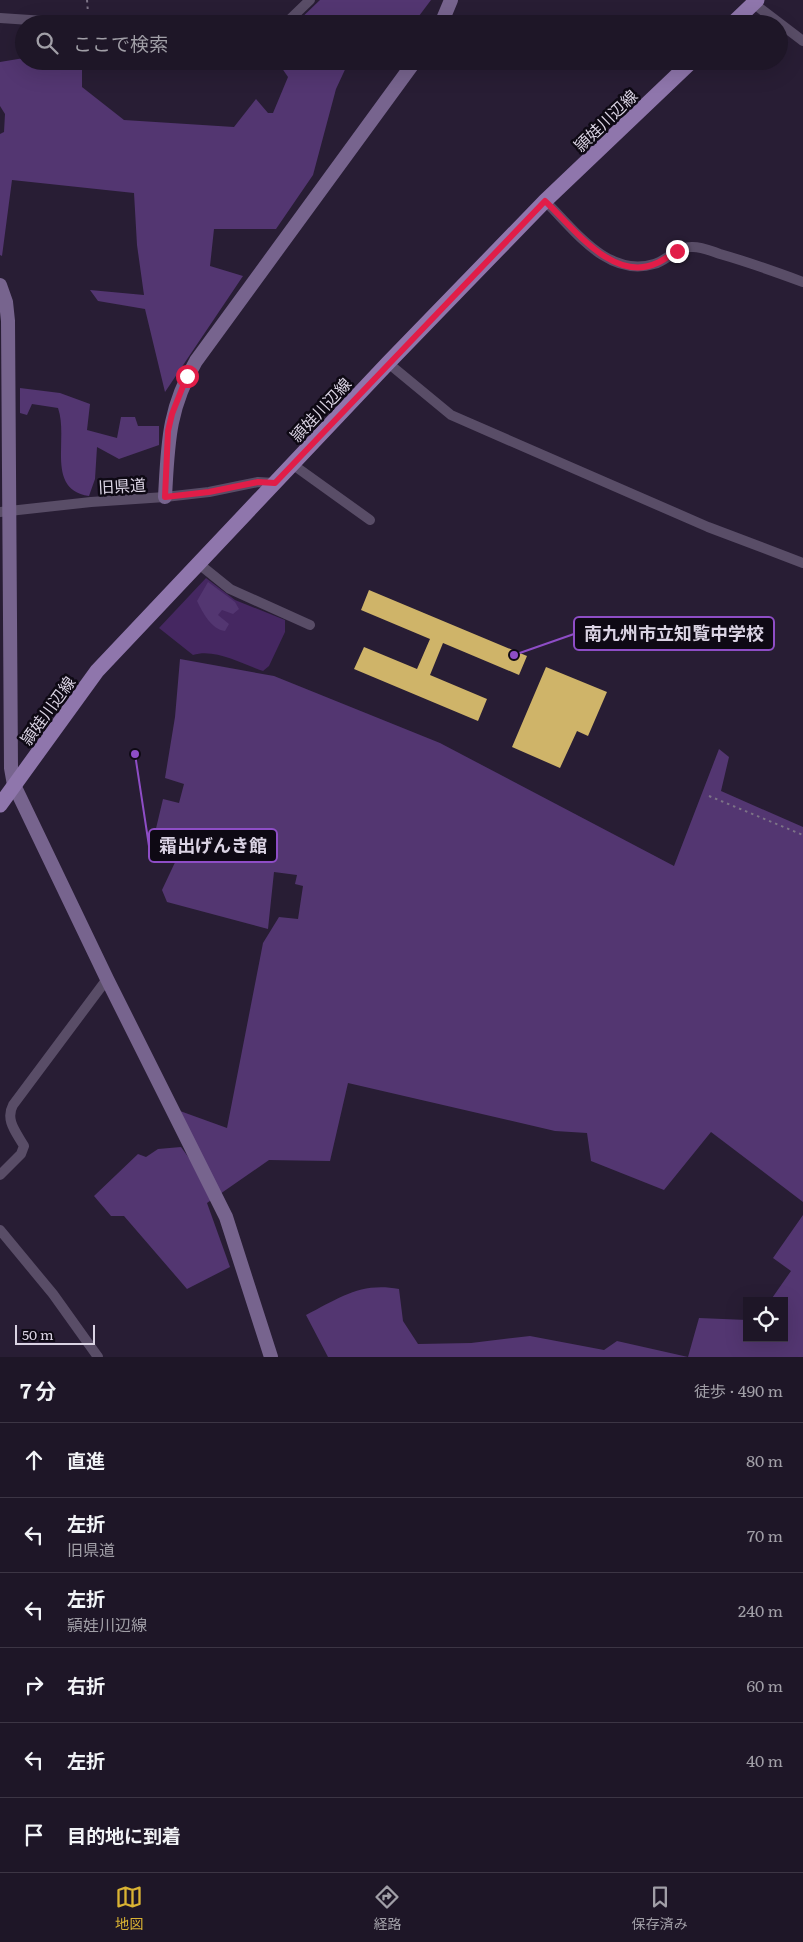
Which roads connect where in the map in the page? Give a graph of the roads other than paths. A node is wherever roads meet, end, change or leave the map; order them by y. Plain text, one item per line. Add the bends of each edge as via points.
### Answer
1 (310, 0) edge
2 (451, 0) edge
3 (755, 2) edge
4 (294, 15) edge
5 (445, 15) edge
6 (741, 15) edge
7 (771, 15) edge
8 (0, 18) edge
9 (15, 19) edge
10 (788, 29) edge
11 (803, 41) edge
12 (407, 70) edge
13 (683, 70) edge
14 (545, 201) junction
15 (803, 282) edge
16 (0, 285) edge
17 (388, 363) junction
18 (292, 464) junction
19 (275, 483) junction
20 (165, 497) junction
21 (5, 511) edge
22 (370, 520) dead end
23 (803, 563) edge
24 (199, 564) junction
25 (310, 624) dead end
26 (14, 785) junction
27 (0, 804) edge
28 (107, 979) junction
29 (0, 1175) edge
30 (0, 1230) edge
31 (98, 1357) edge
32 (271, 1357) edge

1 - 4 street
2 - 5 street
3 - 6 main road
3 - 7 street
8 - 9 street
10 - 11 street
12 - 20 street via 187,376 168,431
13 - 14 main road, 頴娃川辺線
14 - 15 street via 597,253 616,263 640,267 656,264 690,246
14 - 17 main road, 頴娃川辺線
16 - 21 street via 8,321
17 - 18 main road, 頴娃川辺線
17 - 23 street via 451,415 708,527
18 - 19 main road, 頴娃川辺線
18 - 22 street
19 - 20 street, 旧県道 via 258,482
19 - 24 main road, 頴娃川辺線
20 - 21 street, 旧県道
21 - 26 street
24 - 25 street via 230,589
24 - 26 main road, 頴娃川辺線 via 98,671
26 - 27 main road, 頴娃川辺線
26 - 28 street
28 - 29 street via 10,1112 9,1120 24,1146 21,1154
28 - 32 street via 226,1217
30 - 31 street via 53,1294

